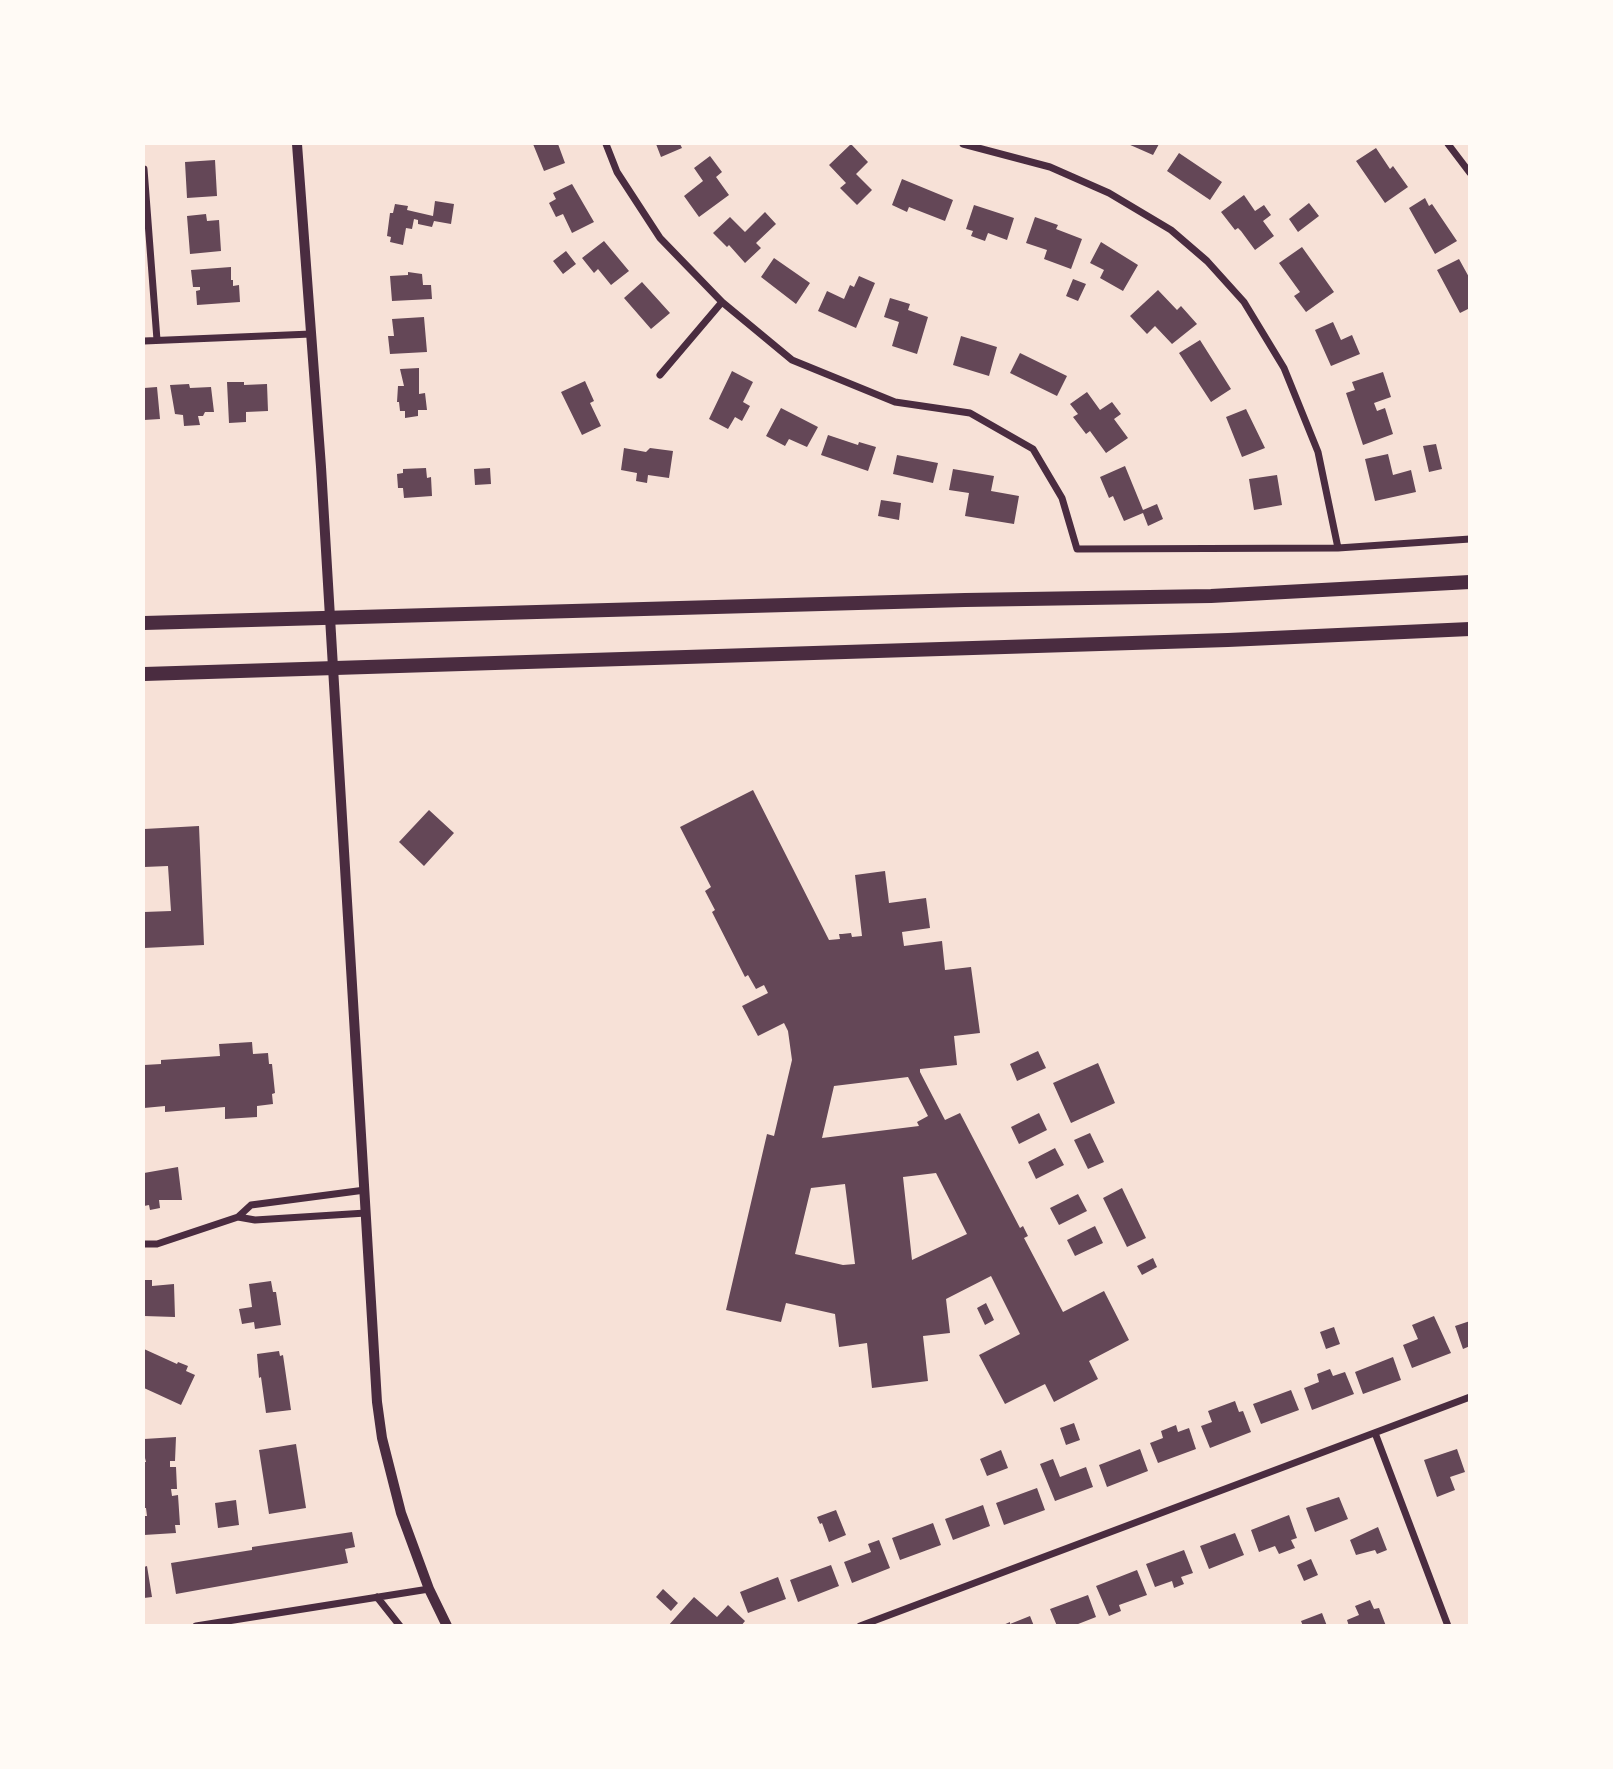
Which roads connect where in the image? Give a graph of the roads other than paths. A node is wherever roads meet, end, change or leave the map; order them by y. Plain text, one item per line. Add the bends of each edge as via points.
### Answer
1 (297, 144) edge
2 (606, 144) edge
3 (963, 144) edge
4 (1448, 144) edge
5 (144, 169) edge
6 (1469, 173) edge
7 (722, 302) junction
8 (311, 334) junction
9 (157, 340) junction
10 (144, 341) edge
11 (660, 375) dead end
12 (1469, 539) edge
13 (1338, 548) junction
14 (1469, 582) edge
15 (144, 623) edge
16 (1469, 629) edge
17 (144, 674) edge
18 (365, 1190) junction
19 (366, 1213) junction
20 (238, 1217) junction
21 (144, 1244) edge
22 (1469, 1397) edge
23 (1375, 1433) junction
24 (429, 1589) junction
25 (377, 1597) junction
26 (196, 1626) edge
27 (400, 1626) edge
28 (447, 1626) edge
29 (860, 1626) edge
30 (1448, 1626) edge

1 - 8 main road
2 - 7 street via 617,172 660,238
3 - 13 street via 1049,167 1109,193 1171,230 1207,261 1244,302 1284,368 1318,452
4 - 6 street
5 - 9 street
7 - 11 street
7 - 13 street via 792,360 895,402 970,413 1033,449 1062,498 1077,549
8 - 9 street
8 - 18 main road
9 - 10 street
12 - 13 street
14 - 15 highway via 1211,596
16 - 17 highway
18 - 19 main road
18 - 20 street via 251,1205
19 - 20 street via 255,1220
19 - 24 main road via 382,1438 401,1513
20 - 21 street via 157,1244
22 - 23 street
23 - 29 street
23 - 30 street
24 - 25 street
24 - 28 main road
25 - 26 street
25 - 27 street

